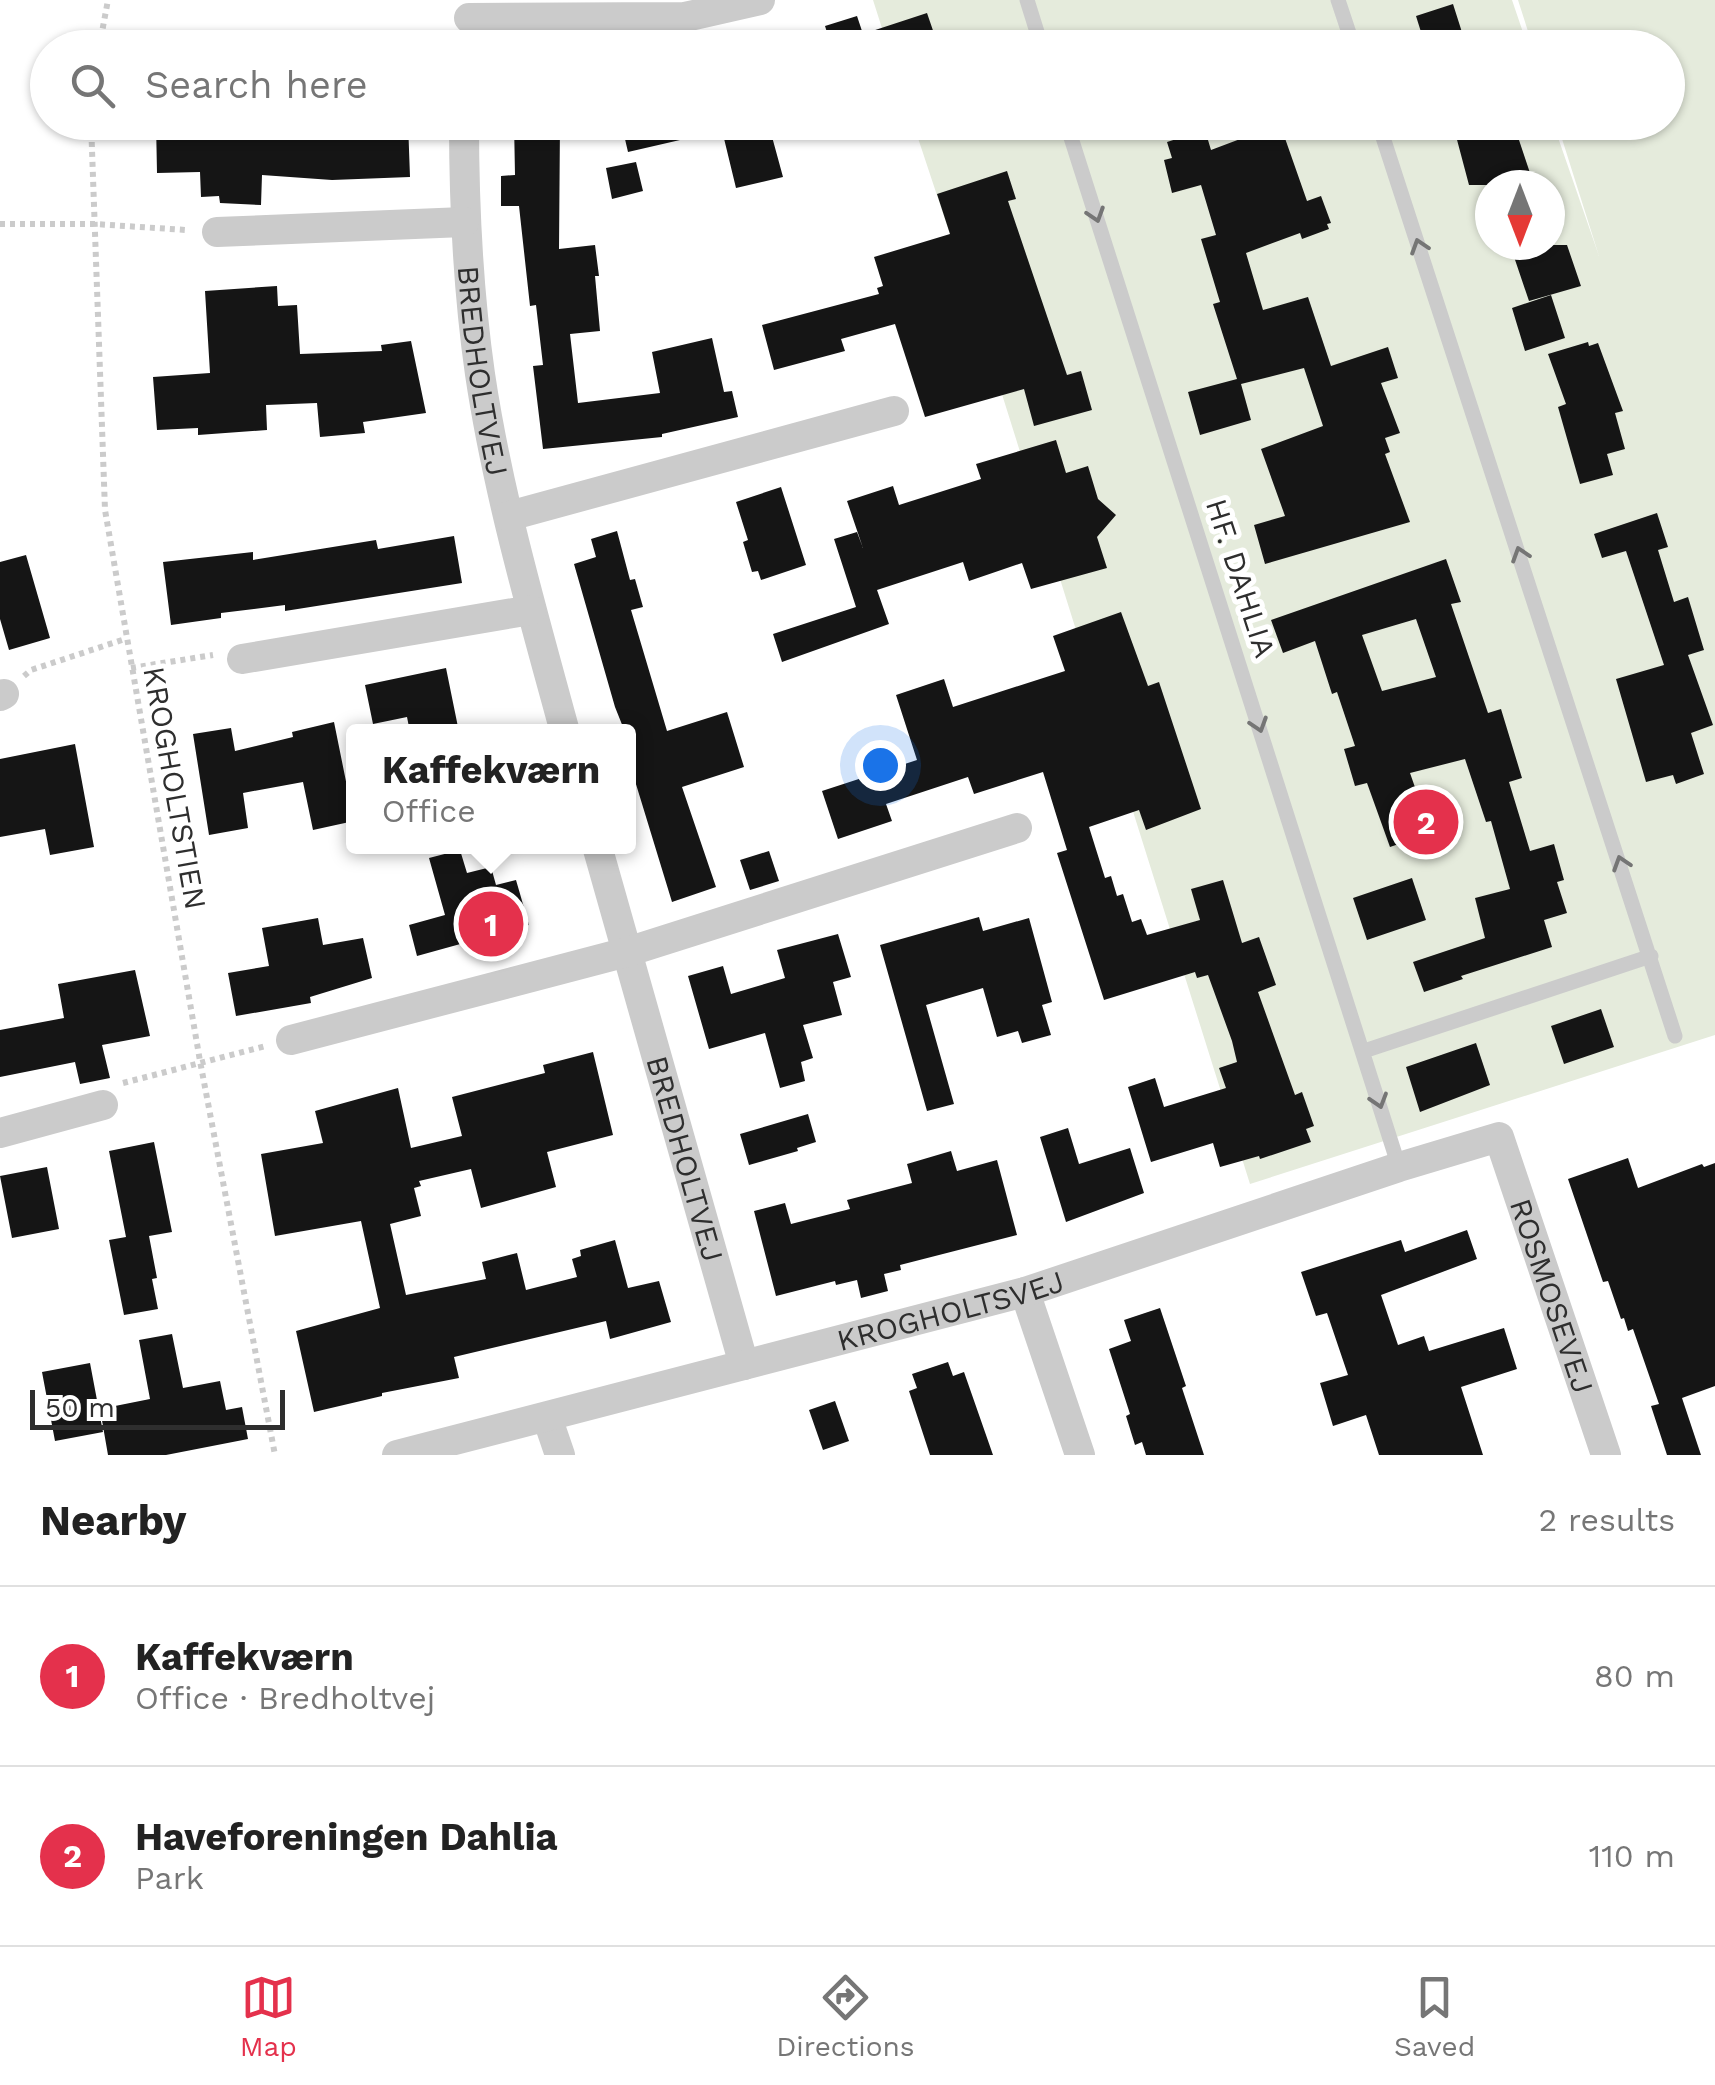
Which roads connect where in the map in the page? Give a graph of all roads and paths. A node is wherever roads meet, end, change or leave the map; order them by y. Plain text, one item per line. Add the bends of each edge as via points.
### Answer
1 (108, 0) edge
2 (760, 0) edge
3 (1026, 0) edge
4 (1338, 0) edge
5 (469, 22) edge
6 (102, 30) edge
7 (1036, 30) edge
8 (1348, 30) edge
9 (92, 140) edge
10 (464, 140) edge
11 (1072, 140) edge
12 (1384, 140) edge
13 (464, 222) junction
14 (0, 224) edge
15 (95, 224) junction
16 (217, 232) joint
17 (894, 411) dead end
18 (509, 516) junction
19 (532, 610) junction
20 (125, 640) junction
21 (242, 659) joint
22 (130, 668) junction
23 (2, 695) edge
24 (563, 724) edge
25 (1016, 828) dead end
26 (599, 854) edge
27 (627, 952) junction
28 (1651, 956) junction
29 (1676, 1036) dead end
30 (291, 1040) joint
31 (1364, 1051) junction
32 (200, 1061) junction
33 (102, 1105) joint
34 (0, 1134) edge
35 (1499, 1137) joint
36 (1399, 1167) junction
37 (1024, 1292) junction
38 (744, 1366) junction
39 (546, 1417) junction
40 (275, 1455) edge
41 (397, 1455) edge
42 (560, 1455) edge
43 (1080, 1455) edge
44 (1606, 1455) edge

1 - 6 path
2 - 5 street via 685,17
3 - 7 lane
4 - 8 lane
9 - 15 path, KROGHOLTSTIEN
10 - 13 street, BREDHOLTVEJ
11 -> 31 lane, HF. DAHLIA
28 -> 12 lane
13 - 16 street, BREDHOLTVEJ
13 - 18 street, BREDHOLTVEJ via 480,376
14 - 15 path
15 - 16 path
15 - 20 path, KROGHOLTSTIEN via 105,510
17 - 18 street, BREDHOLTVEJ
18 - 19 street, BREDHOLTVEJ
19 - 21 street
19 - 24 street, BREDHOLTVEJ
20 - 22 path, KROGHOLTSTIEN
20 - 23 path via 31,670
21 - 22 path via 233,652
22 - 32 path, KROGHOLTSTIEN
25 - 27 street
26 - 27 street, BREDHOLTVEJ
27 - 30 street
27 - 38 street, BREDHOLTVEJ
28 - 29 lane
28 - 31 lane
30 - 32 path
31 -> 36 lane, HF. DAHLIA
32 - 33 path via 116,1085
32 - 40 path, KROGHOLTSTIEN
33 - 34 street
35 - 36 street, KROGHOLTSVEJ
35 - 44 street, ROSMOSEVEJ
36 - 37 street, KROGHOLTSVEJ
37 - 38 street, KROGHOLTSVEJ
37 - 43 street
38 - 39 street, KROGHOLTSVEJ
39 - 41 street, KROGHOLTSVEJ
39 - 42 street

